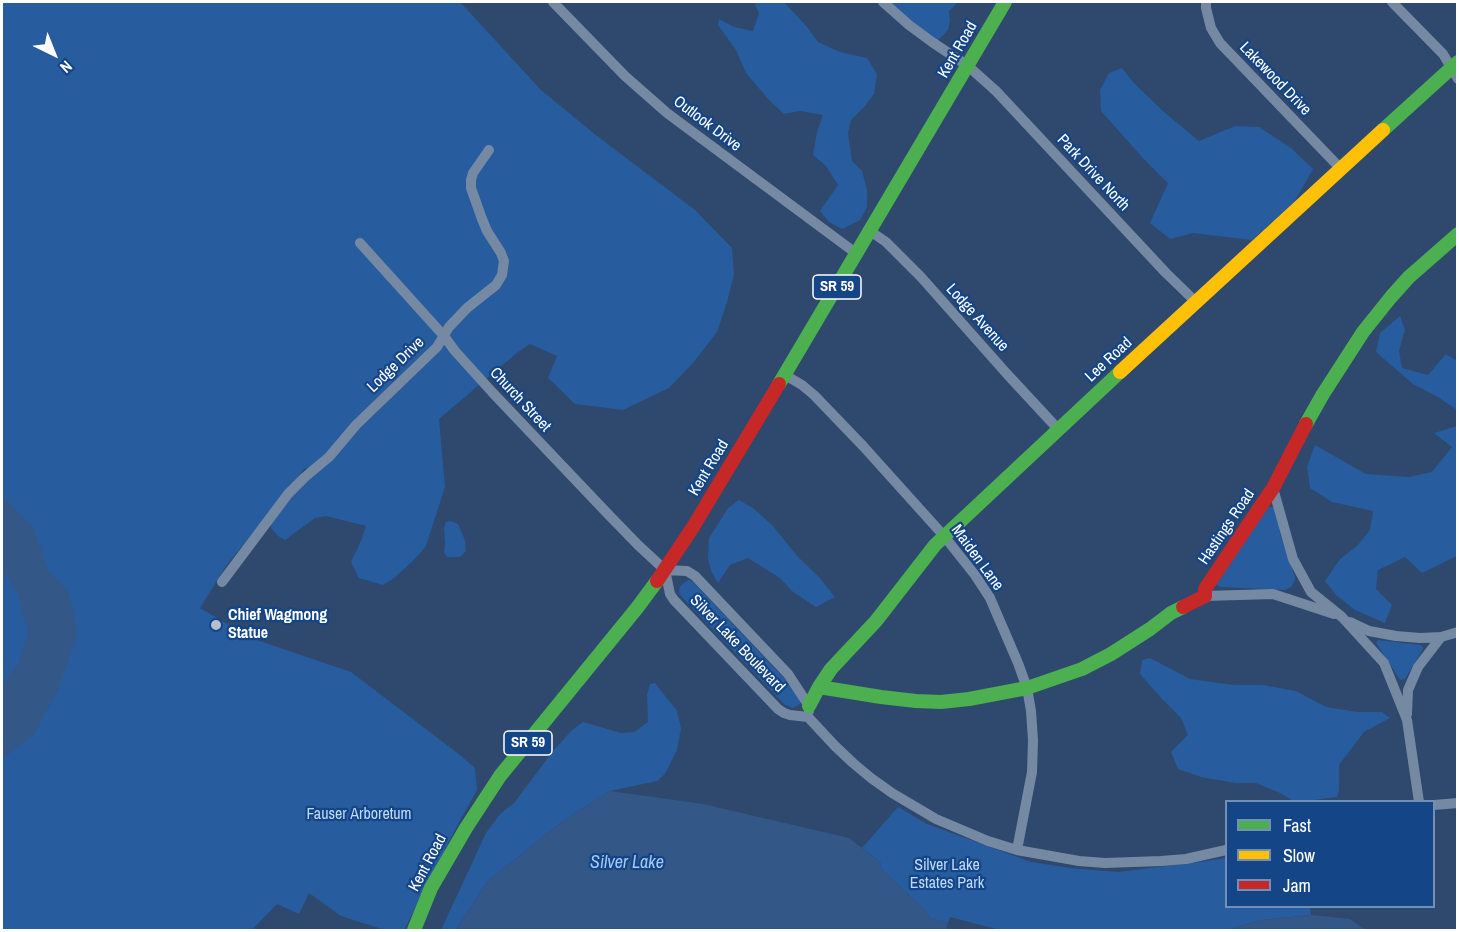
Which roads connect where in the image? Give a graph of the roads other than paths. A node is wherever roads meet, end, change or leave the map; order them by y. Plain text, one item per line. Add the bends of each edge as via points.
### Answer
1 (553, 2) edge
2 (883, 2) edge
3 (1005, 2) edge
4 (1206, 2) edge
5 (1392, 2) edge
6 (968, 66) junction
7 (1455, 69) edge
8 (489, 150) dead end
9 (1340, 168) junction
10 (870, 231) junction
11 (1458, 234) edge
12 (360, 243) dead end
13 (856, 254) junction
14 (1196, 302) junction
15 (444, 336) junction
16 (785, 375) junction
17 (1058, 429) junction
18 (1273, 488) junction
19 (944, 536) junction
20 (665, 570) junction
21 (222, 582) dead end
22 (1205, 596) junction
23 (1342, 616) junction
24 (1458, 632) edge
25 (1441, 638) junction
26 (819, 687) junction
27 (1027, 688) junction
28 (809, 711) junction
29 (1407, 720) junction
30 (1419, 800) edge
31 (1458, 803) edge
32 (1435, 805) edge
33 (1017, 850) junction
34 (1225, 850) edge
35 (414, 930) edge

1 - 13 street, Outlook Drive via 667,113
2 - 6 street, Park Drive North
3 - 6 street, Kent Road / SR 59
4 - 9 street, Lakewood Drive via 1211,28 1220,43
5 - 7 street
6 - 10 street, Kent Road / SR 59
6 - 14 street, Park Drive North
7 - 9 street, Lee Road
8 - 15 street, Lodge Drive via 473,172 471,188 487,231 504,261 502,275 496,285 454,321
9 - 14 street, Lee Road
10 - 13 street, Kent Road / SR 59
10 - 17 street, Lodge Avenue via 921,277
11 - 18 street, Hastings Road via 1390,297 1363,332 1323,394
12 - 15 street, Church Street
13 - 16 street, Kent Road / SR 59
14 - 17 street, Lee Road
15 - 20 street, Church Street via 530,433
15 - 21 street, Lodge Drive via 329,457 288,494
16 - 19 street, Maiden Lane via 820,401
16 - 20 street, Kent Road / SR 59
17 - 19 street, Lee Road
18 - 22 street, Hastings Road via 1205,589
18 - 23 street via 1293,559 1311,592
19 - 26 street, Lee Road
19 - 27 street, Maiden Lane via 990,598
20 - 28 street, Silver Lake Boulevard via 687,571 695,576 788,674
20 - 28 street, Silver Lake Boulevard via 674,600 778,709 790,715
20 - 35 street, Kent Road / SR 59 via 500,776 431,888
22 - 23 street via 1273,594
22 - 27 street via 1082,669
23 - 25 street via 1369,631
23 - 29 street via 1384,663
24 - 25 street
25 - 29 street via 1418,667 1408,690
26 - 27 street via 933,702
26 - 28 street, Lee Road
27 - 33 street, Maiden Lane via 1032,772
28 - 33 street, Silver Lake Boulevard via 853,763 892,793 936,819
29 - 30 street
31 - 32 street
33 - 34 street, Silver Lake Boulevard via 1105,863 1186,859

